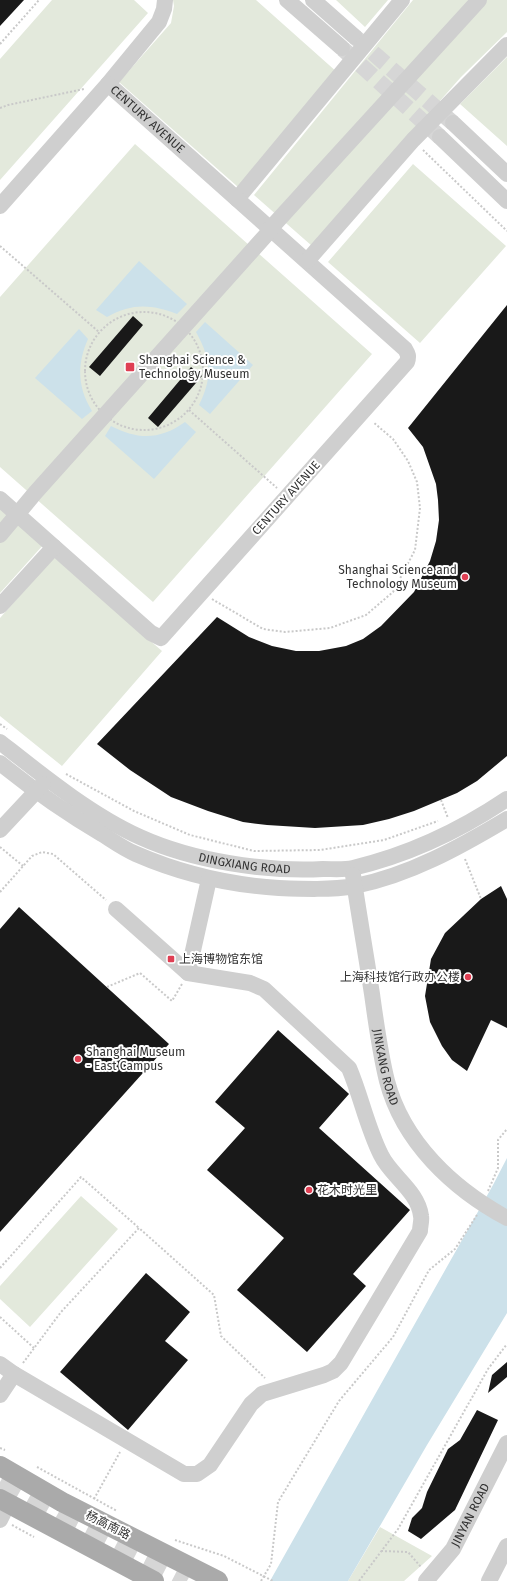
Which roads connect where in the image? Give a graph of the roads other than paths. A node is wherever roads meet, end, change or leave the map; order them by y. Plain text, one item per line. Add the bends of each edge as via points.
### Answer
1 (165, 0) edge
2 (287, 0) edge
3 (313, 0) edge
4 (402, 0) edge
5 (479, 0) edge
6 (356, 37) tunnel mouth
7 (507, 45) edge
8 (342, 48) tunnel mouth
9 (108, 84) junction
10 (452, 123) tunnel mouth
11 (440, 137) tunnel mouth
12 (507, 174) edge
13 (237, 198) junction
14 (507, 201) edge
15 (0, 206) edge
16 (270, 228) junction
17 (307, 261) junction
18 (0, 498) edge
19 (18, 514) junction
20 (0, 535) edge
21 (54, 547) junction
22 (0, 606) edge
23 (5, 737) edge
24 (0, 763) edge
25 (55, 775) junction
26 (36, 791) junction
27 (507, 799) edge
28 (507, 819) edge
29 (0, 830) edge
30 (352, 868) junction
31 (209, 879) junction
32 (354, 886) junction
33 (116, 909) road end
34 (188, 973) junction
35 (507, 1218) edge
36 (0, 1364) edge
37 (14, 1374) junction
38 (0, 1395) edge
39 (507, 1443) edge
40 (3, 1459) edge
41 (3, 1507) edge
42 (507, 1546) edge
43 (428, 1579) edge
44 (154, 1581) edge
45 (218, 1581) edge
46 (489, 1581) edge

1 - 9 street via 159,22
2 - 8 street
3 - 6 street
4 - 13 street
5 - 16 street
7 - 17 street via 414,140
9 - 13 street, CENTURY AVENUE
9 - 15 street, CENTURY AVENUE
10 - 12 street
11 - 14 street
13 - 16 street, CENTURY AVENUE
16 - 17 street, CENTURY AVENUE
16 - 19 street
17 - 21 street, CENTURY AVENUE via 408,354 407,362 362,413 161,638 151,634
18 - 19 street, CENTURY AVENUE
19 - 20 street
19 - 21 street, CENTURY AVENUE
21 - 22 street
23 - 25 street, DINGXIANG ROAD
24 - 26 street, DINGXIANG ROAD
25 - 26 street
25 - 30 street, DINGXIANG ROAD via 83,804 133,833 187,854 223,862 297,870
26 - 29 street
26 - 31 street, DINGXIANG ROAD via 134,853
27 - 30 street, DINGXIANG ROAD via 455,830 417,848
28 - 32 street, DINGXIANG ROAD via 470,842 422,864 390,877
30 - 32 street, JINKANG ROAD
31 - 32 street, DINGXIANG ROAD via 291,889
31 - 34 street
32 - 35 street, JINKANG ROAD via 380,1048 387,1082 399,1112 415,1140 438,1167 463,1190
33 - 34 street
34 - 37 street via 250,983 264,988 349,1068 365,1118 381,1156 416,1200 421,1216 420,1231 341,1363 324,1375 262,1394 251,1404 210,1465 197,1474 184,1474
36 - 37 street
37 - 38 street
39 - 43 street, JINYAN ROAD via 453,1549
40 - 45 main road, 杨高南路 via 90,1506
41 - 44 main road
42 - 46 street

